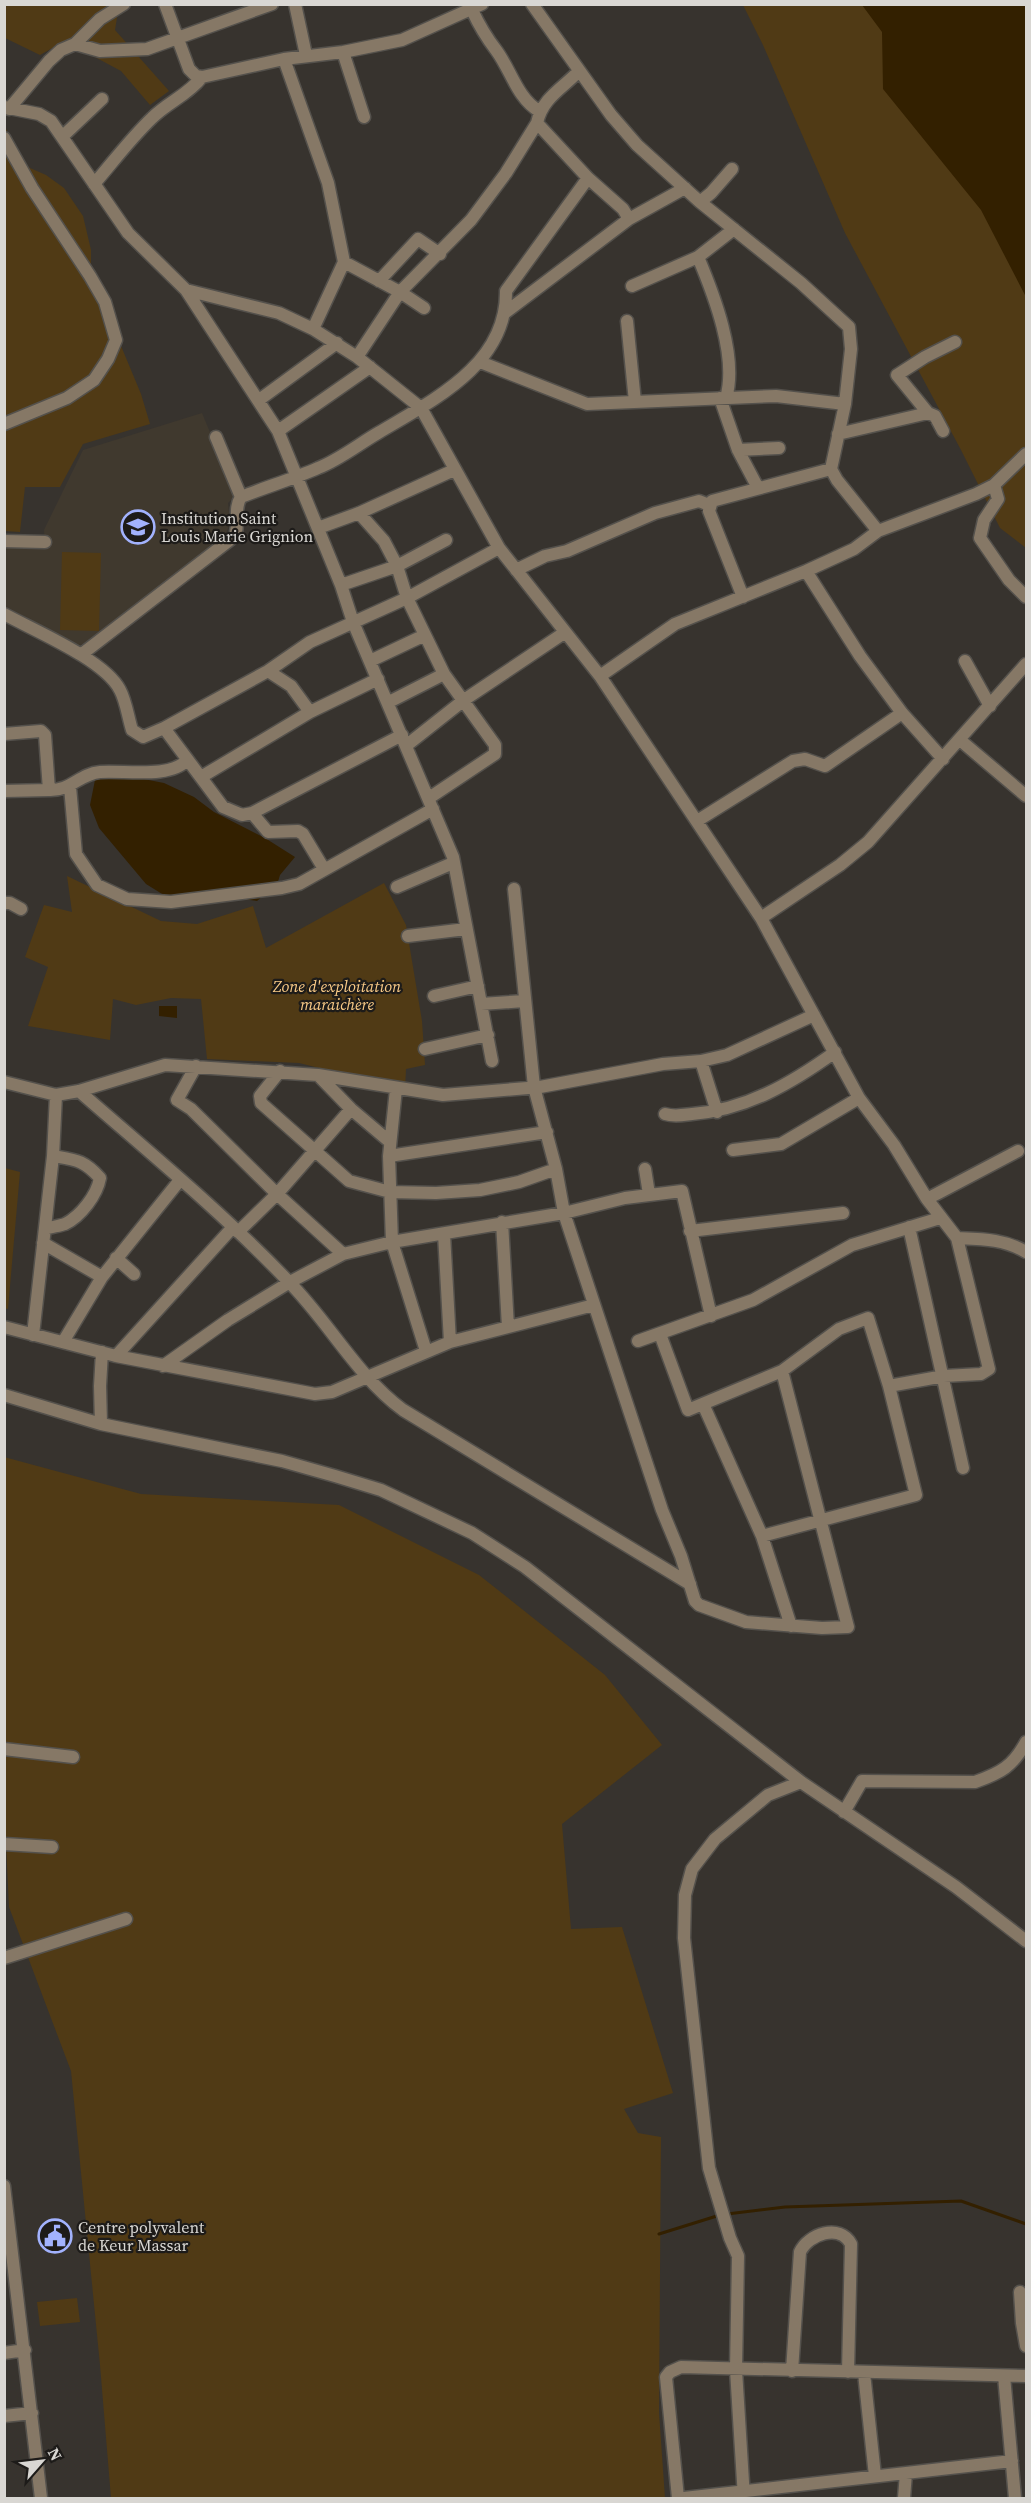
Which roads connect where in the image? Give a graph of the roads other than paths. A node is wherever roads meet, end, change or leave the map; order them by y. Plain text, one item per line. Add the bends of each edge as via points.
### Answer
1 (124, 4) edge
2 (165, 4) edge
3 (272, 4) edge
4 (295, 4) edge
5 (531, 4) edge
6 (477, 7) edge
7 (177, 37) junction
8 (75, 44) junction
9 (343, 52) junction
10 (306, 55) junction
11 (284, 58) junction
12 (579, 72) junction
13 (202, 77) junction
14 (102, 99) dead end
15 (7, 108) edge
16 (364, 117) dead end
17 (538, 117) junction
18 (63, 136) junction
19 (4, 138) edge
20 (732, 169) dead end
21 (588, 178) junction
22 (94, 184) junction
23 (685, 188) junction
24 (700, 202) junction
25 (629, 219) junction
26 (734, 229) junction
27 (440, 254) junction
28 (698, 257) junction
29 (344, 262) junction
30 (379, 281) junction
31 (632, 286) dead end
32 (186, 290) junction
33 (400, 292) junction
34 (424, 308) dead end
35 (506, 312) junction
36 (627, 321) dead end
37 (312, 329) junction
38 (955, 342) dead end
39 (337, 343) junction
40 (357, 357) junction
41 (480, 362) junction
42 (370, 367) junction
43 (723, 398) junction
44 (259, 400) junction
45 (635, 402) junction
46 (845, 404) junction
47 (421, 408) junction
48 (928, 413) junction
49 (4, 424) edge
50 (278, 430) junction
51 (943, 431) dead end
52 (838, 434) junction
53 (216, 437) dead end
54 (778, 448) dead end
55 (738, 450) junction
56 (1026, 454) edge
57 (831, 469) junction
58 (454, 470) junction
59 (296, 476) junction
60 (994, 485) junction
61 (758, 488) junction
62 (241, 497) junction
63 (709, 505) junction
64 (359, 513) junction
65 (318, 528) junction
66 (878, 531) junction
67 (446, 540) dead end
68 (4, 542) edge
69 (45, 542) dead end
70 (500, 548) junction
71 (396, 566) junction
72 (516, 570) junction
73 (806, 571) junction
74 (341, 585) junction
75 (743, 597) junction
76 (1026, 597) edge
77 (407, 598) junction
78 (4, 614) edge
79 (353, 622) junction
80 (564, 633) junction
81 (425, 635) junction
82 (82, 654) junction
83 (370, 661) junction
84 (965, 661) dead end
85 (1026, 664) edge
86 (268, 671) junction
87 (444, 674) junction
88 (600, 676) junction
89 (378, 679) junction
90 (464, 700) junction
91 (389, 702) junction
92 (990, 706) junction
93 (310, 712) junction
94 (902, 713) junction
95 (164, 728) junction
96 (4, 734) edge
97 (405, 740) junction
98 (960, 740) junction
99 (943, 759) junction
100 (187, 760) junction
101 (201, 777) junction
102 (70, 787) junction
103 (49, 790) junction
104 (4, 791) edge
105 (1026, 796) edge
106 (431, 804) junction
107 (252, 813) junction
108 (697, 821) junction
109 (453, 863) junction
110 (324, 869) junction
111 (396, 887) dead end
112 (514, 889) dead end
113 (4, 903) edge
114 (21, 909) dead end
115 (761, 918) junction
116 (466, 929) junction
117 (408, 936) dead end
118 (478, 986) junction
119 (434, 996) dead end
120 (524, 1001) junction
121 (481, 1004) junction
122 (814, 1015) junction
123 (488, 1035) junction
124 (425, 1049) dead end
125 (835, 1052) junction
126 (492, 1061) dead end
127 (700, 1061) junction
128 (196, 1066) junction
129 (280, 1071) junction
130 (318, 1075) junction
131 (4, 1082) edge
132 (534, 1087) junction
133 (396, 1089) junction
134 (79, 1091) junction
135 (56, 1095) junction
136 (859, 1098) junction
137 (351, 1109) junction
138 (717, 1112) junction
139 (665, 1114) dead end
140 (547, 1132) junction
141 (390, 1142) junction
142 (315, 1149) junction
143 (733, 1150) dead end
144 (1018, 1151) dead end
145 (53, 1156) junction
146 (389, 1156) junction
147 (556, 1169) junction
148 (645, 1169) dead end
149 (180, 1180) junction
150 (390, 1192) junction
151 (277, 1194) junction
152 (649, 1194) junction
153 (927, 1199) junction
154 (564, 1213) junction
155 (843, 1213) dead end
156 (940, 1218) junction
157 (502, 1222) junction
158 (909, 1227) junction
159 (45, 1229) junction
160 (236, 1229) junction
161 (690, 1231) junction
162 (444, 1234) junction
163 (957, 1238) junction
164 (392, 1242) junction
165 (43, 1243) junction
166 (1026, 1252) edge
167 (343, 1254) junction
168 (116, 1258) junction
169 (134, 1274) dead end
170 (102, 1277) junction
171 (290, 1282) junction
172 (594, 1305) junction
173 (711, 1316) junction
174 (4, 1327) edge
175 (508, 1328) junction
176 (660, 1334) junction
177 (33, 1335) junction
178 (638, 1341) dead end
179 (63, 1342) junction
180 (450, 1342) junction
181 (426, 1351) junction
182 (102, 1352) junction
183 (116, 1356) junction
184 (164, 1366) junction
185 (782, 1371) junction
186 (944, 1376) junction
187 (366, 1378) junction
188 (889, 1386) junction
189 (4, 1395) edge
190 (703, 1404) junction
191 (101, 1424) junction
192 (963, 1468) dead end
193 (820, 1520) junction
194 (762, 1536) junction
195 (690, 1584) junction
196 (791, 1626) junction
197 (1026, 1742) edge
198 (4, 1749) edge
199 (73, 1757) dead end
200 (801, 1782) junction
201 (844, 1812) junction
202 (4, 1844) edge
203 (52, 1847) dead end
204 (126, 1919) dead end
205 (1026, 1941) edge
206 (4, 1958) edge
207 (4, 2186) edge
208 (1020, 2292) dead end
209 (1026, 2346) edge
210 (25, 2350) junction
211 (4, 2353) edge
212 (736, 2370) junction
213 (792, 2371) junction
214 (848, 2372) junction
215 (864, 2373) junction
216 (1004, 2376) junction
217 (1026, 2376) edge
218 (32, 2413) junction
219 (4, 2416) edge
220 (1012, 2461) junction
221 (906, 2473) junction
222 (875, 2476) junction
223 (744, 2495) edge
224 (41, 2499) edge
225 (678, 2499) edge
226 (684, 2499) edge
227 (904, 2499) edge
228 (1015, 2499) edge

1 - 8 street
2 - 7 street
3 - 7 street
4 - 10 street
5 - 12 street
6 - 9 street via 402,40
6 - 17 street via 487,41
7 - 8 street via 147,49 100,51
7 - 13 street via 189,69
8 - 15 street via 49,61
9 - 10 street
9 - 16 street
10 - 11 street
11 - 13 street
11 - 29 street via 328,183
12 - 17 street via 557,90
12 - 23 street via 624,132
13 - 22 street via 186,94 152,117
14 - 18 street
15 - 18 street via 39,114
17 - 21 street
17 - 27 street via 491,194
18 - 22 street
19 - 49 street via 105,303 116,340 94,380 67,398
20 - 24 street
21 - 25 street via 623,208
21 - 35 street via 506,291
22 - 32 street via 128,233
23 - 24 street
23 - 25 street
24 - 26 street
25 - 35 street
26 - 28 street
26 - 46 street via 849,327 851,349
27 - 30 street via 418,238
27 - 33 street
28 - 31 street
28 - 43 street via 713,294 730,373
29 - 30 street
29 - 37 street
30 - 33 street
32 - 37 street via 279,313
32 - 44 street
33 - 34 street
33 - 40 street
35 - 41 street
36 - 45 street
37 - 39 street
38 - 48 street via 897,375
39 - 40 street
39 - 44 street
40 - 42 street
41 - 45 street via 587,404
41 - 47 street via 456,386
42 - 47 street
42 - 50 street
43 - 45 street
43 - 46 street via 776,396
43 - 55 street
44 - 50 street
46 - 52 street
47 - 58 street
47 - 59 street via 321,468
48 - 51 street via 935,416
48 - 52 street
50 - 59 street
52 - 57 street
53 - 62 street
54 - 55 street
55 - 61 street
56 - 60 street
57 - 61 street
57 - 66 street
58 - 64 street
58 - 70 street
59 - 62 street
59 - 65 street
60 - 66 street
60 - 76 street via 998,499 984,520 980,538
61 - 63 street
62 - 82 street via 236,506 235,536
63 - 72 street via 699,501 655,513
63 - 75 street
64 - 65 street
64 - 71 street via 384,541
65 - 74 street
66 - 73 street via 854,549
67 - 71 street
68 - 69 street
70 - 72 street
70 - 77 street
71 - 74 street
71 - 77 street
72 - 80 street
73 - 75 street
73 - 94 street
74 - 79 street
75 - 88 street via 675,624
77 - 79 street
77 - 81 street
78 - 82 street
79 - 83 street
79 - 86 street via 310,642
80 - 88 street
80 - 90 street
81 - 83 street
81 - 87 street
82 - 95 street via 120,689 132,730 143,737
83 - 89 street
84 - 92 street
85 - 92 street
86 - 93 street via 291,686
86 - 95 street
87 - 90 street
87 - 91 street
88 - 108 street
89 - 91 street
89 - 93 street
90 - 97 street
90 - 106 street via 495,745 495,754
91 - 97 street
92 - 98 street
93 - 101 street
94 - 99 street
94 - 108 street via 825,766 806,759 793,761
95 - 100 street
96 - 103 street via 41,731 45,735
97 - 106 street
97 - 107 street
98 - 99 street
98 - 105 street
99 - 115 street via 868,842
100 - 101 street
100 - 102 street via 164,770 98,772 78,779
101 - 107 street via 223,807 242,815
102 - 103 street
102 - 110 street via 76,854 97,885 127,899 171,902 282,888 299,884
103 - 104 street
106 - 109 street
106 - 110 street
107 - 110 street via 268,832 303,834
108 - 115 street
109 - 111 street
109 - 116 street
112 - 120 street
113 - 114 street
115 - 122 street
116 - 117 street
116 - 118 street
118 - 119 street
118 - 121 street
120 - 121 street
120 - 132 street
121 - 123 street
122 - 125 street
122 - 127 street via 727,1055
123 - 124 street
123 - 126 street
125 - 136 street
125 - 138 street via 783,1087
127 - 132 street
127 - 138 street
128 - 129 street
128 - 134 street via 165,1065
128 - 151 street via 177,1100 201,1118
129 - 130 street
129 - 142 street via 260,1096 261,1103
130 - 133 street
130 - 137 street
131 - 135 street
132 - 133 street via 443,1095
132 - 140 street
133 - 141 street
134 - 135 street
134 - 149 street
135 - 145 street
136 - 143 street via 781,1144
136 - 153 street
137 - 141 street
137 - 142 street
138 - 139 street
140 - 146 street
140 - 147 street
141 - 146 street
142 - 150 street via 349,1181
142 - 151 street
144 - 153 street
145 - 159 street
145 - 159 street via 80,1160 100,1178 98,1189 84,1209 66,1224
146 - 150 street
147 - 150 street via 490,1189
147 - 154 street
148 - 152 street
149 - 160 street
149 - 168 street
150 - 164 street
151 - 160 street
151 - 167 street
152 - 154 street
152 - 161 street via 682,1191
153 - 156 street
154 - 157 street
154 - 172 street
155 - 161 street
156 - 158 street
156 - 163 street
157 - 162 street
157 - 175 street
158 - 173 street via 852,1245 774,1290
158 - 186 street
159 - 165 street
160 - 171 street
160 - 183 street
161 - 173 street
162 - 164 street
162 - 180 street
163 - 166 street via 991,1239
163 - 186 street via 989,1368 981,1374
164 - 167 street
164 - 181 street
165 - 170 street
165 - 177 street
167 - 171 street
168 - 169 street
168 - 170 street
170 - 179 street
171 - 184 street
171 - 187 street
172 - 175 street
172 - 195 street
173 - 176 street
174 - 177 street
175 - 180 street
176 - 178 street
176 - 190 street via 688,1410
177 - 179 street
179 - 182 street
180 - 181 street
181 - 187 street
182 - 183 street
182 - 191 street
183 - 184 street
184 - 187 street via 315,1394 332,1392
185 - 188 street via 839,1329 868,1318
185 - 190 street
185 - 193 street
186 - 188 street
186 - 192 street
187 - 195 street via 403,1410
188 - 193 street via 916,1495
189 - 191 street
190 - 194 street
191 - 200 street via 282,1461 335,1476 381,1490 472,1533 525,1567
193 - 194 street
193 - 196 street via 848,1627
194 - 196 street
195 - 196 street via 699,1605 746,1622
197 - 201 street via 1016,1760 975,1782 862,1781
198 - 199 street
200 - 201 street
200 - 212 street via 768,1795 716,1839 692,1869 685,1895 684,1938 709,2168 738,2256
201 - 205 street via 956,1887
202 - 203 street
204 - 206 street
207 - 210 street
208 - 209 street
210 - 211 street
210 - 218 street
212 - 213 street
212 - 223 street
212 - 225 street via 681,2367 666,2377
213 - 214 street
213 - 214 street via 800,2252 808,2241 822,2233 838,2233 851,2244
214 - 215 street
215 - 216 street
215 - 222 street
216 - 217 street
216 - 220 street
218 - 219 street
218 - 224 street
220 - 221 street
220 - 228 street
221 - 222 street
221 - 227 street
222 - 223 street
223 - 226 street

